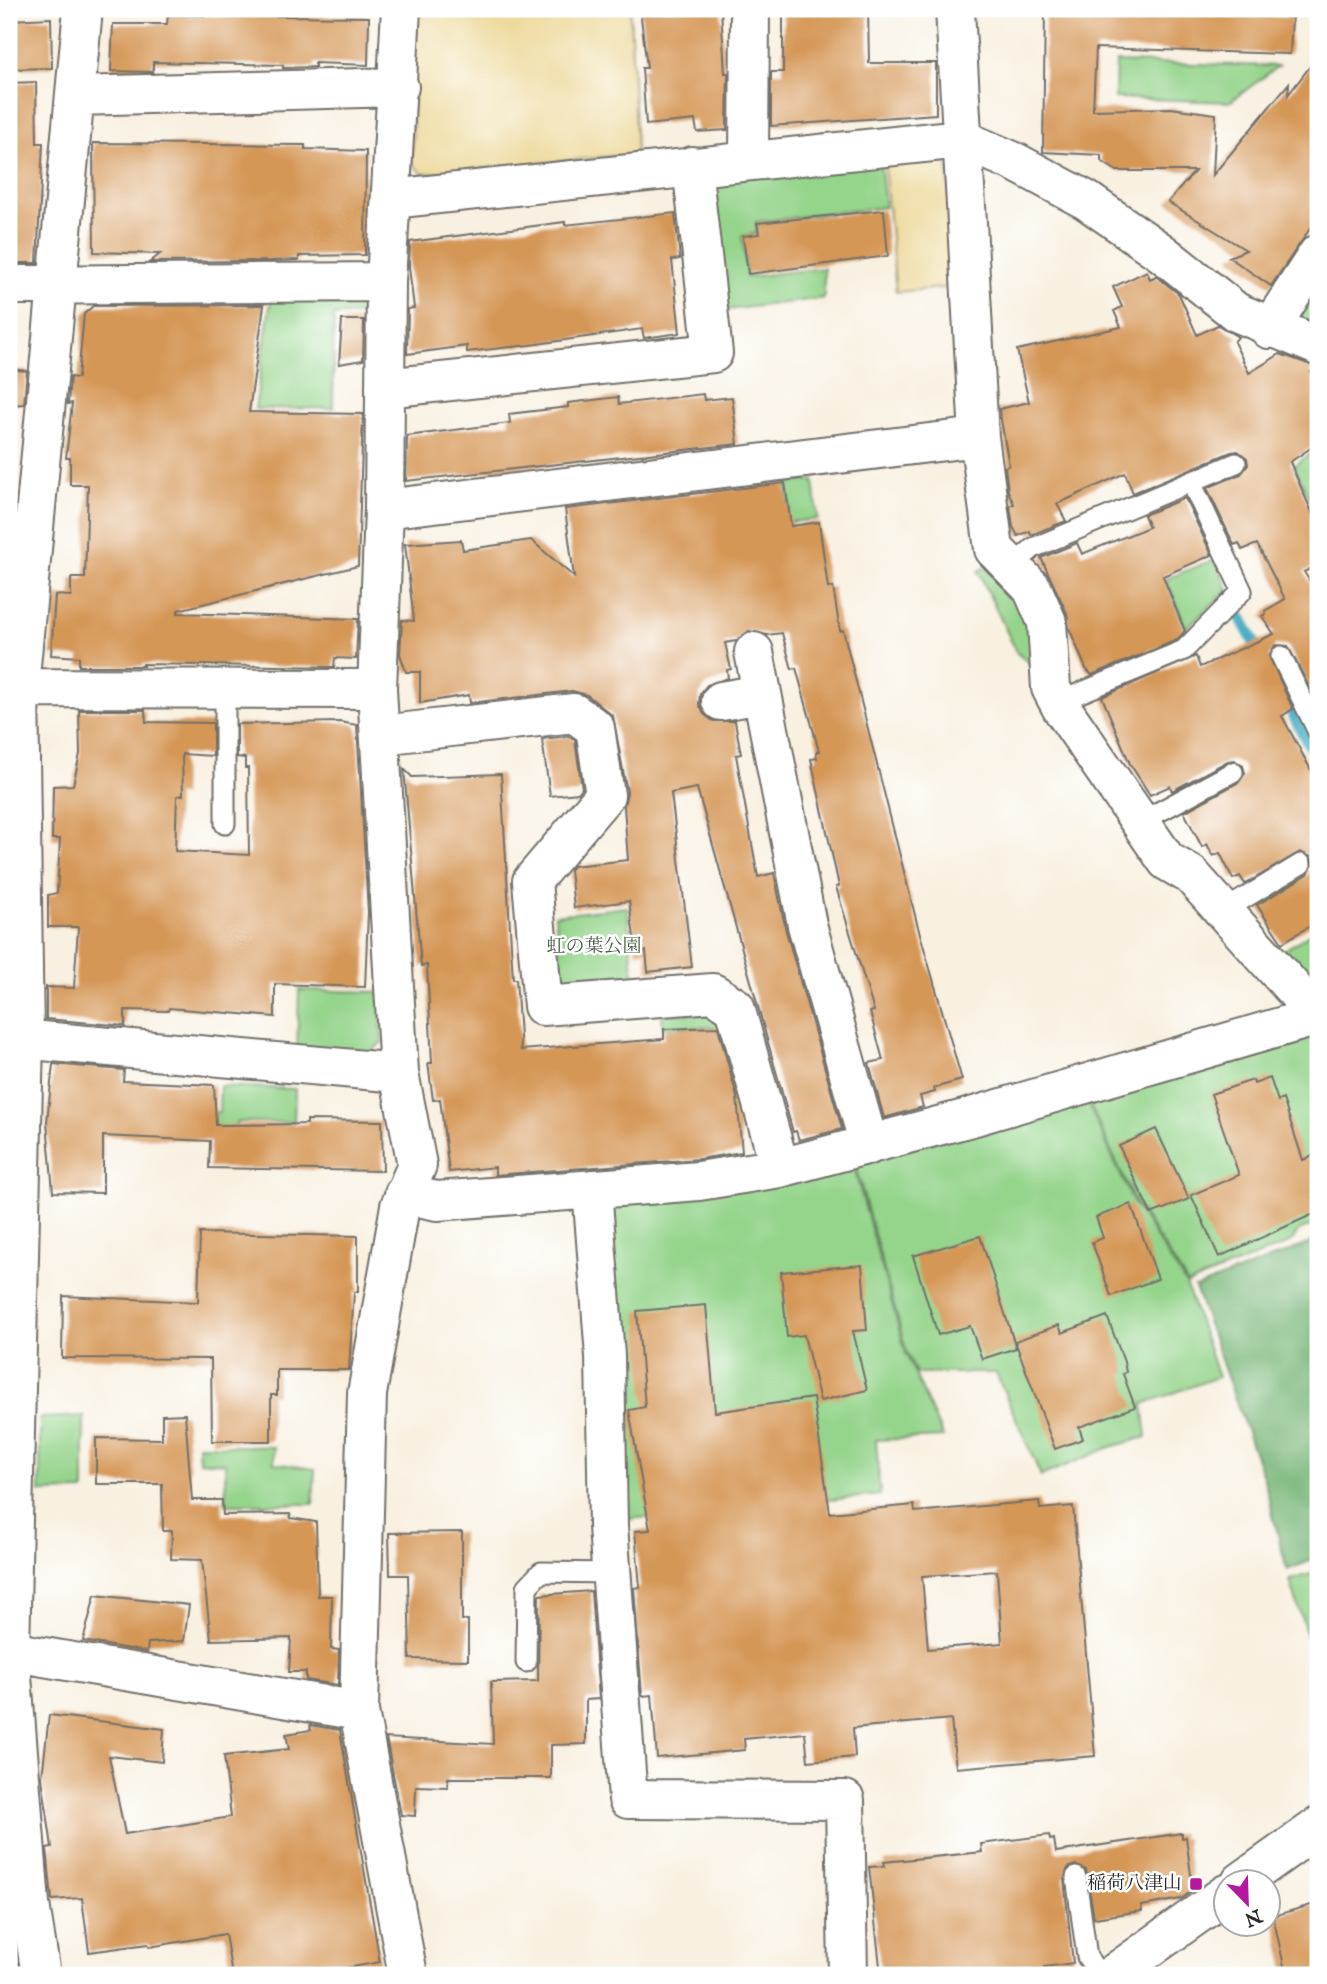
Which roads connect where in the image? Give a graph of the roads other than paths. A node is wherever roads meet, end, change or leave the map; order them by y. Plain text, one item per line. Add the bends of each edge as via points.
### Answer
1 (83, 9) edge
2 (401, 9) edge
3 (750, 9) edge
4 (956, 9) edge
5 (398, 87) junction
6 (76, 96) junction
7 (961, 139) junction
8 (749, 160) junction
9 (692, 166) junction
10 (391, 200) junction
11 (1318, 254) edge
12 (386, 282) junction
13 (59, 283) junction
14 (9, 285) edge
15 (1269, 329) junction
16 (1318, 346) edge
17 (385, 388) junction
18 (979, 437) junction
19 (1236, 463) dead end
20 (1191, 482) junction
21 (384, 509) junction
22 (1012, 567) junction
23 (754, 652) dead end
24 (1281, 656) dead end
25 (14, 688) edge
26 (225, 688) junction
27 (377, 689) junction
28 (762, 695) junction
29 (721, 701) dead end
30 (1061, 707) junction
31 (1318, 732) edge
32 (381, 735) junction
33 (1233, 772) dead end
34 (1140, 822) junction
35 (225, 824) dead end
36 (1301, 864) dead end
37 (1227, 914) junction
38 (1318, 1016) edge
39 (16, 1038) edge
40 (399, 1073) junction
41 (869, 1145) junction
42 (780, 1168) junction
43 (592, 1189) junction
44 (404, 1194) junction
45 (612, 1573) junction
46 (9, 1651) edge
47 (526, 1662) dead end
48 (359, 1711) junction
49 (1318, 1827) edge
50 (1261, 1868) edge
51 (1076, 1877) dead end
52 (1212, 1904) edge
53 (41, 1975) edge
54 (408, 1975) edge
55 (848, 1975) edge
56 (1100, 1975) edge
57 (1112, 1975) edge

1 - 6 street
2 - 5 street
3 - 8 street
4 - 7 street
5 - 6 street
5 - 10 street
6 - 13 street
7 - 8 street
7 - 15 street via 1086,200 1236,312
7 - 18 street
8 - 9 street
9 - 10 street
9 - 17 street via 713,353
10 - 12 street
11 - 15 street
12 - 13 street
12 - 17 street
13 - 14 street
13 - 25 street
15 - 16 street
17 - 21 street
18 - 21 street
18 - 22 street via 994,549
19 - 20 lane
20 - 22 lane via 1033,548
20 - 30 lane via 1242,591 1184,650 1075,695
21 - 27 street
22 - 30 street via 1032,588 1047,622 1051,688
23 - 28 street
24 - 31 lane
25 - 26 street
25 - 39 street
26 - 27 street
26 - 35 lane
27 - 32 street
28 - 29 street
28 - 41 street via 807,925
30 - 34 street
32 - 40 street
32 - 42 street via 574,713 595,728 605,795 532,881 543,1006 713,993 735,1007
33 - 34 lane
34 - 37 street via 1167,861 1191,875
36 - 37 lane via 1233,905
37 - 38 street
38 - 41 street
39 - 40 street
39 - 46 street
40 - 44 street via 417,1165
41 - 42 street
42 - 43 street via 699,1181
43 - 44 street via 437,1201
43 - 45 street via 605,1356
44 - 48 street via 367,1394
45 - 47 lane via 541,1573 527,1587
45 - 55 street via 628,1799 845,1800
46 - 48 street
46 - 53 street via 30,1904
48 - 54 street
49 - 50 street
51 - 56 lane via 1087,1957
52 - 57 street

